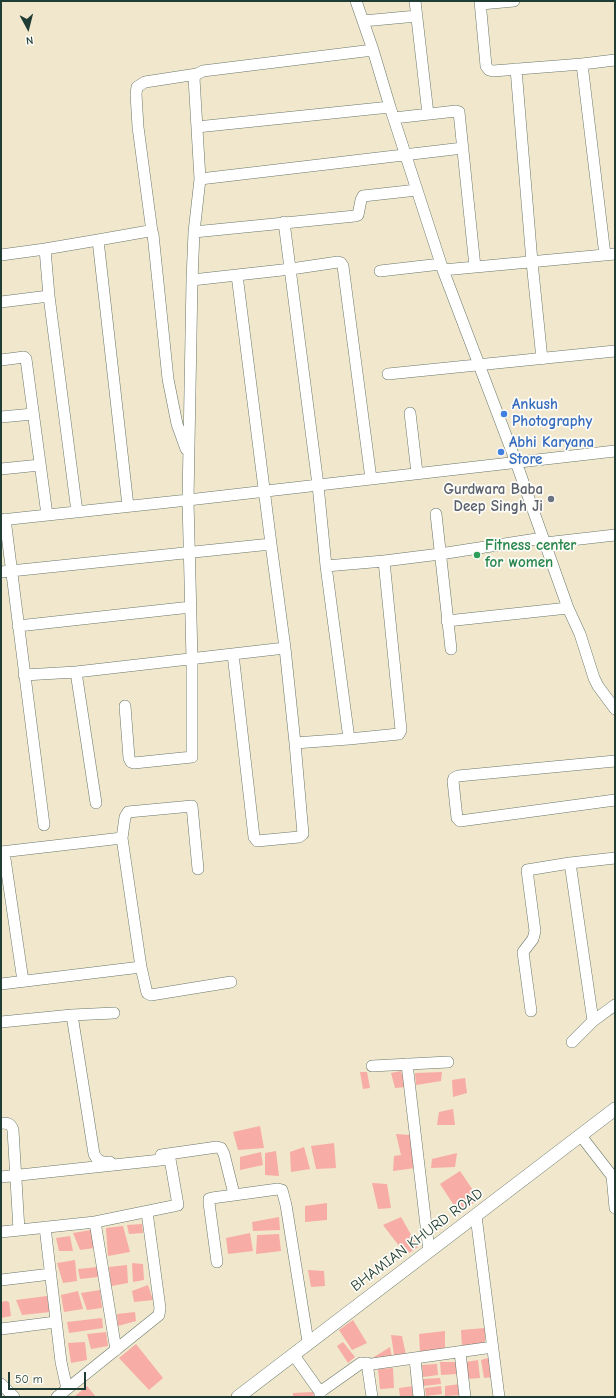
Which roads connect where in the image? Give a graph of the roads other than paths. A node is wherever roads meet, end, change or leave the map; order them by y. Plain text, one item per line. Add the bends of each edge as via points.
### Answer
1 (356, 1) edge
2 (415, 1) edge
3 (514, 1) edge
4 (480, 3) edge
5 (417, 16) junction
6 (363, 21) junction
7 (373, 50) junction
8 (615, 60) edge
9 (582, 64) junction
10 (516, 69) junction
11 (196, 74) junction
12 (390, 107) junction
13 (428, 114) junction
14 (394, 118) junction
15 (197, 127) junction
16 (463, 148) junction
17 (406, 155) junction
18 (200, 179) junction
19 (417, 190) junction
20 (284, 222) junction
21 (152, 232) junction
22 (194, 232) junction
23 (98, 240) junction
24 (45, 249) junction
25 (1, 255) edge
26 (610, 255) edge
27 (532, 262) junction
28 (442, 267) junction
29 (475, 267) junction
30 (291, 269) junction
31 (380, 272) dead end
32 (237, 275) junction
33 (192, 280) junction
34 (49, 296) junction
35 (1, 302) edge
36 (615, 351) edge
37 (542, 359) junction
38 (1, 360) edge
39 (478, 366) junction
40 (388, 374) dead end
41 (410, 413) dead end
42 (33, 414) junction
43 (1, 417) edge
44 (615, 451) edge
45 (189, 455) junction
46 (516, 462) junction
47 (40, 465) junction
48 (1, 469) edge
49 (417, 474) junction
50 (371, 479) junction
51 (318, 485) junction
52 (265, 491) junction
53 (188, 500) junction
54 (128, 506) junction
55 (77, 512) junction
56 (436, 514) dead end
57 (46, 515) junction
58 (3, 519) edge
59 (615, 535) edge
60 (544, 540) junction
61 (271, 544) junction
62 (189, 552) junction
63 (440, 554) junction
64 (384, 560) junction
65 (326, 566) junction
66 (6, 571) edge
67 (191, 607) junction
68 (568, 608) junction
69 (447, 622) junction
70 (18, 626) junction
71 (286, 648) junction
72 (451, 649) dead end
73 (233, 654) junction
74 (192, 659) junction
75 (76, 672) junction
76 (24, 675) junction
77 (125, 706) dead end
78 (615, 709) edge
79 (349, 739) junction
80 (295, 743) junction
81 (615, 761) edge
82 (615, 800) edge
83 (96, 803) dead end
84 (44, 825) dead end
85 (122, 838) junction
86 (2, 852) edge
87 (615, 858) edge
88 (570, 863) junction
89 (198, 869) dead end
90 (141, 967) junction
91 (23, 981) junction
92 (231, 982) dead end
93 (1, 984) edge
94 (615, 1005) edge
95 (531, 1011) dead end
96 (114, 1013) dead end
97 (72, 1015) junction
98 (593, 1021) junction
99 (1, 1022) edge
100 (572, 1042) dead end
101 (448, 1062) dead end
102 (407, 1064) junction
103 (372, 1066) dead end
104 (615, 1109) edge
105 (1, 1123) edge
106 (581, 1136) junction
107 (16, 1175) junction
108 (614, 1175) edge
109 (1, 1177) edge
110 (234, 1194) junction
111 (615, 1208) edge
112 (147, 1212) junction
113 (476, 1216) junction
114 (95, 1222) junction
115 (45, 1228) junction
116 (20, 1230) junction
117 (1, 1232) edge
118 (429, 1251) junction
119 (218, 1262) dead end
120 (51, 1274) junction
121 (1, 1280) edge
122 (56, 1322) junction
123 (1, 1330) edge
124 (308, 1342) junction
125 (493, 1347) junction
126 (116, 1350) junction
127 (460, 1352) junction
128 (293, 1354) junction
129 (415, 1359) junction
130 (367, 1363) junction
131 (1, 1384) edge
132 (67, 1389) junction
133 (320, 1395) edge
134 (14, 1397) edge
135 (58, 1397) edge
136 (238, 1397) edge
137 (372, 1397) edge
138 (419, 1397) edge
139 (464, 1397) edge
140 (499, 1397) edge

1 - 6 street
2 - 5 street
3 - 4 street
4 - 10 street via 487,69
5 - 6 street
5 - 13 street
6 - 7 street
7 - 11 street via 203,71
7 - 12 street
8 - 9 street
9 - 10 street
9 - 26 street
10 - 27 street
11 - 15 street via 194,78
11 - 21 street via 145,82 138,87 136,94
12 - 14 street
12 - 15 street
13 - 14 street
13 - 16 street via 458,112
14 - 17 street
15 - 18 street
16 - 17 street
16 - 29 street
17 - 18 street
17 - 19 street
18 - 22 street
19 - 20 street via 363,196 357,215
19 - 28 street
20 - 22 street
20 - 30 street
21 - 23 street
21 - 45 street via 168,379 177,424
22 - 33 street
23 - 24 street
23 - 54 street
24 - 25 street
24 - 34 street
26 - 27 street
27 - 29 street
27 - 37 street
28 - 29 street
28 - 31 street
28 - 39 street
30 - 32 street
30 - 50 street via 338,262 343,266
30 - 51 street
32 - 33 street
32 - 52 street
33 - 45 street
34 - 35 street
34 - 55 street
36 - 37 street
37 - 39 street
38 - 42 street via 26,358
39 - 40 street
39 - 46 street
41 - 49 street
42 - 43 street
42 - 47 street
44 - 46 street
45 - 53 street
46 - 49 street
46 - 60 street
47 - 48 street
47 - 57 street
49 - 50 street
50 - 51 street
51 - 52 street
51 - 65 street
52 - 53 street
52 - 61 street
53 - 54 street
53 - 62 street
54 - 55 street
55 - 57 street
56 - 63 street
57 - 58 street
58 - 66 street
59 - 60 street
60 - 63 street
60 - 68 street
61 - 62 street
61 - 71 street
62 - 66 street
62 - 67 street
63 - 64 street
63 - 69 street
64 - 65 street
64 - 79 street via 401,732 396,735
65 - 79 street
66 - 70 street
67 - 70 street
67 - 74 street
68 - 69 street
68 - 78 street via 580,634 594,678
69 - 72 street
70 - 76 street
71 - 73 street
71 - 80 street
73 - 74 street
73 - 80 street via 256,841 303,835
74 - 75 street
74 - 77 street via 192,757 130,762
75 - 76 street
75 - 83 street
76 - 84 street
79 - 80 street
81 - 82 street via 458,776 452,781 457,818 460,821
85 - 86 street
85 - 89 street via 128,812 192,806
85 - 90 street
86 - 91 street
87 - 88 street
88 - 95 street via 529,868 526,871 535,931 533,940 523,952
88 - 98 street
90 - 91 street
90 - 92 street via 146,992 151,995
91 - 93 street
94 - 98 street
96 - 97 street
97 - 99 street
97 - 110 street via 96,1159 107,1162 219,1147 223,1150
98 - 100 street
101 - 102 street
102 - 103 street
102 - 118 street
104 - 106 street, BHAMIAN KHURD ROAD
105 - 107 street via 8,1123 12,1128
106 - 108 street
106 - 113 street, BHAMIAN KHURD ROAD
107 - 109 street
107 - 112 street via 170,1159 178,1205
107 - 116 street
108 - 111 street
110 - 119 street via 212,1198 209,1201
110 - 124 street via 278,1189 284,1194
112 - 114 street
112 - 126 street via 160,1311 156,1318
113 - 118 street, BHAMIAN KHURD ROAD
113 - 125 street
114 - 115 street
114 - 126 street
115 - 116 street
115 - 120 street
116 - 117 street
118 - 124 street, BHAMIAN KHURD ROAD
120 - 121 street
120 - 122 street
122 - 123 street
122 - 132 street
124 - 128 street, BHAMIAN KHURD ROAD
125 - 127 street
125 - 140 street
126 - 132 street
127 - 129 street
127 - 139 street
128 - 133 street
128 - 136 street, BHAMIAN KHURD ROAD
129 - 130 street
129 - 138 street
130 - 133 street via 358,1364
130 - 137 street
131 - 134 street
132 - 135 street

